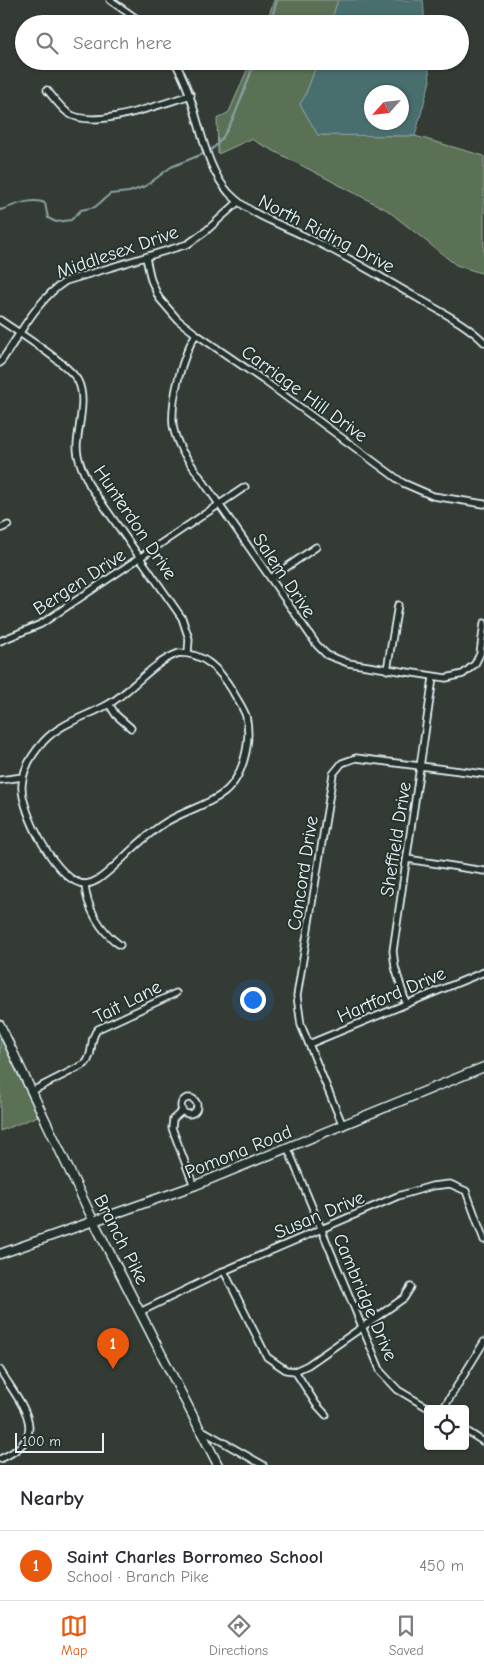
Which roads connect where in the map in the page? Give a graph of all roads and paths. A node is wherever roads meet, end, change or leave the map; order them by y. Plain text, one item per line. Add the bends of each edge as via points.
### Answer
1 (110, 0) edge
2 (131, 15) edge
3 (178, 70) edge
4 (47, 90) dead end
5 (191, 96) junction
6 (238, 202) junction
7 (146, 258) junction
8 (0, 320) edge
9 (21, 334) junction
10 (196, 334) junction
11 (484, 342) edge
12 (0, 363) edge
13 (245, 487) dead end
14 (484, 504) edge
15 (219, 506) junction
16 (8, 525) dead end
17 (0, 529) edge
18 (316, 547) dead end
19 (141, 558) junction
20 (271, 578) junction
21 (398, 605) dead end
22 (484, 625) edge
23 (0, 641) edge
24 (188, 653) junction
25 (387, 670) junction
26 (433, 678) junction
27 (109, 704) junction
28 (131, 728) dead end
29 (422, 766) junction
30 (484, 774) edge
31 (23, 777) junction
32 (0, 780) edge
33 (407, 859) junction
34 (484, 871) edge
35 (86, 884) junction
36 (120, 945) dead end
37 (484, 972) edge
38 (176, 993) dead end
39 (406, 1004) junction
40 (0, 1026) edge
41 (310, 1044) junction
42 (484, 1067) edge
43 (32, 1091) junction
44 (182, 1111) dead end
45 (343, 1126) junction
46 (288, 1149) junction
47 (194, 1186) junction
48 (94, 1222) junction
49 (321, 1230) junction
50 (484, 1240) edge
51 (0, 1254) edge
52 (224, 1271) junction
53 (411, 1287) dead end
54 (140, 1312) junction
55 (362, 1327) junction
56 (484, 1342) edge
57 (0, 1370) edge
58 (295, 1371) junction
59 (424, 1405) edge
60 (445, 1405) edge
61 (326, 1415) dead end
62 (199, 1428) junction
63 (469, 1433) edge
64 (484, 1442) edge
65 (0, 1459) edge
66 (218, 1465) edge
67 (263, 1465) edge

1 - 2 street
3 - 5 street, North Riding Drive
4 - 5 street via 67,112 88,120
5 - 6 street, North Riding Drive via 214,169
6 - 7 street, Middlesex Drive via 188,244
6 - 11 street, North Riding Drive via 260,217 358,264 467,327
7 - 9 street, Middlesex Drive via 66,281 44,299
7 - 10 street, Carriage Hill Drive via 159,298 178,320
8 - 9 street, Hunterdon Drive
9 - 12 street, Middlesex Drive
9 - 19 street, Hunterdon Drive via 78,381 81,395 77,448 81,466 90,486
10 - 14 street, Carriage Hill Drive via 408,486 434,496
10 - 15 street, Salem Drive via 184,360 173,425 182,451
13 - 15 street, Bergen Drive
15 - 19 street, Bergen Drive
15 - 20 street, Salem Drive
16 - 17 street
18 - 20 street
19 - 23 street, Bergen Drive via 41,624
19 - 24 street, Hunterdon Drive via 187,626
20 - 25 street, Salem Drive via 307,632 327,654 348,663
21 - 25 street
22 - 26 street, Salem Drive via 480,654 470,670 453,677
24 - 27 street via 166,658
24 - 35 street via 212,664 243,710 248,732 240,773 221,795 164,823 102,878
25 - 26 street, Salem Drive
26 - 29 street, Sheffield Drive
27 - 28 street
27 - 31 street via 46,739 31,758
29 - 30 street, Concord Drive
29 - 33 street, Sheffield Drive
29 - 41 street, Concord Drive via 356,758 342,763 333,774 298,996 301,1025
31 - 32 street
31 - 35 street via 26,811 37,835 65,874
33 - 34 street
33 - 39 street, Sheffield Drive via 393,951
35 - 36 street via 86,893 97,918 110,938
37 - 39 street, Hartford Drive
38 - 43 street, Tait Lane via 98,1029 93,1037 91,1057 85,1064
39 - 41 street, Hartford Drive
40 - 43 street, Branch Pike
41 - 45 street, Concord Drive
42 - 45 street, Pomona Road
43 - 48 street, Branch Pike
44 - 47 street via 173,1119 172,1128
45 - 46 street, Pomona Road
46 - 47 street, Pomona Road
46 - 49 street, Cambridge Drive
47 - 48 street, Pomona Road
48 - 51 street, Pomona Road
48 - 54 street, Branch Pike
49 - 50 street, Susan Drive via 398,1196 450,1184 469,1196
49 - 52 street, Susan Drive
49 - 55 street, Cambridge Drive
52 - 54 street, Susan Drive
52 - 58 street via 267,1357 286,1370
53 - 55 street via 404,1298
54 - 62 street, Branch Pike
55 - 58 street
55 - 59 street, Cambridge Drive via 381,1372
56 - 60 street
57 - 65 street via 27,1415 30,1428 24,1444 16,1452
58 - 61 street
62 - 66 street, Branch Pike
62 - 67 street
63 - 64 street

